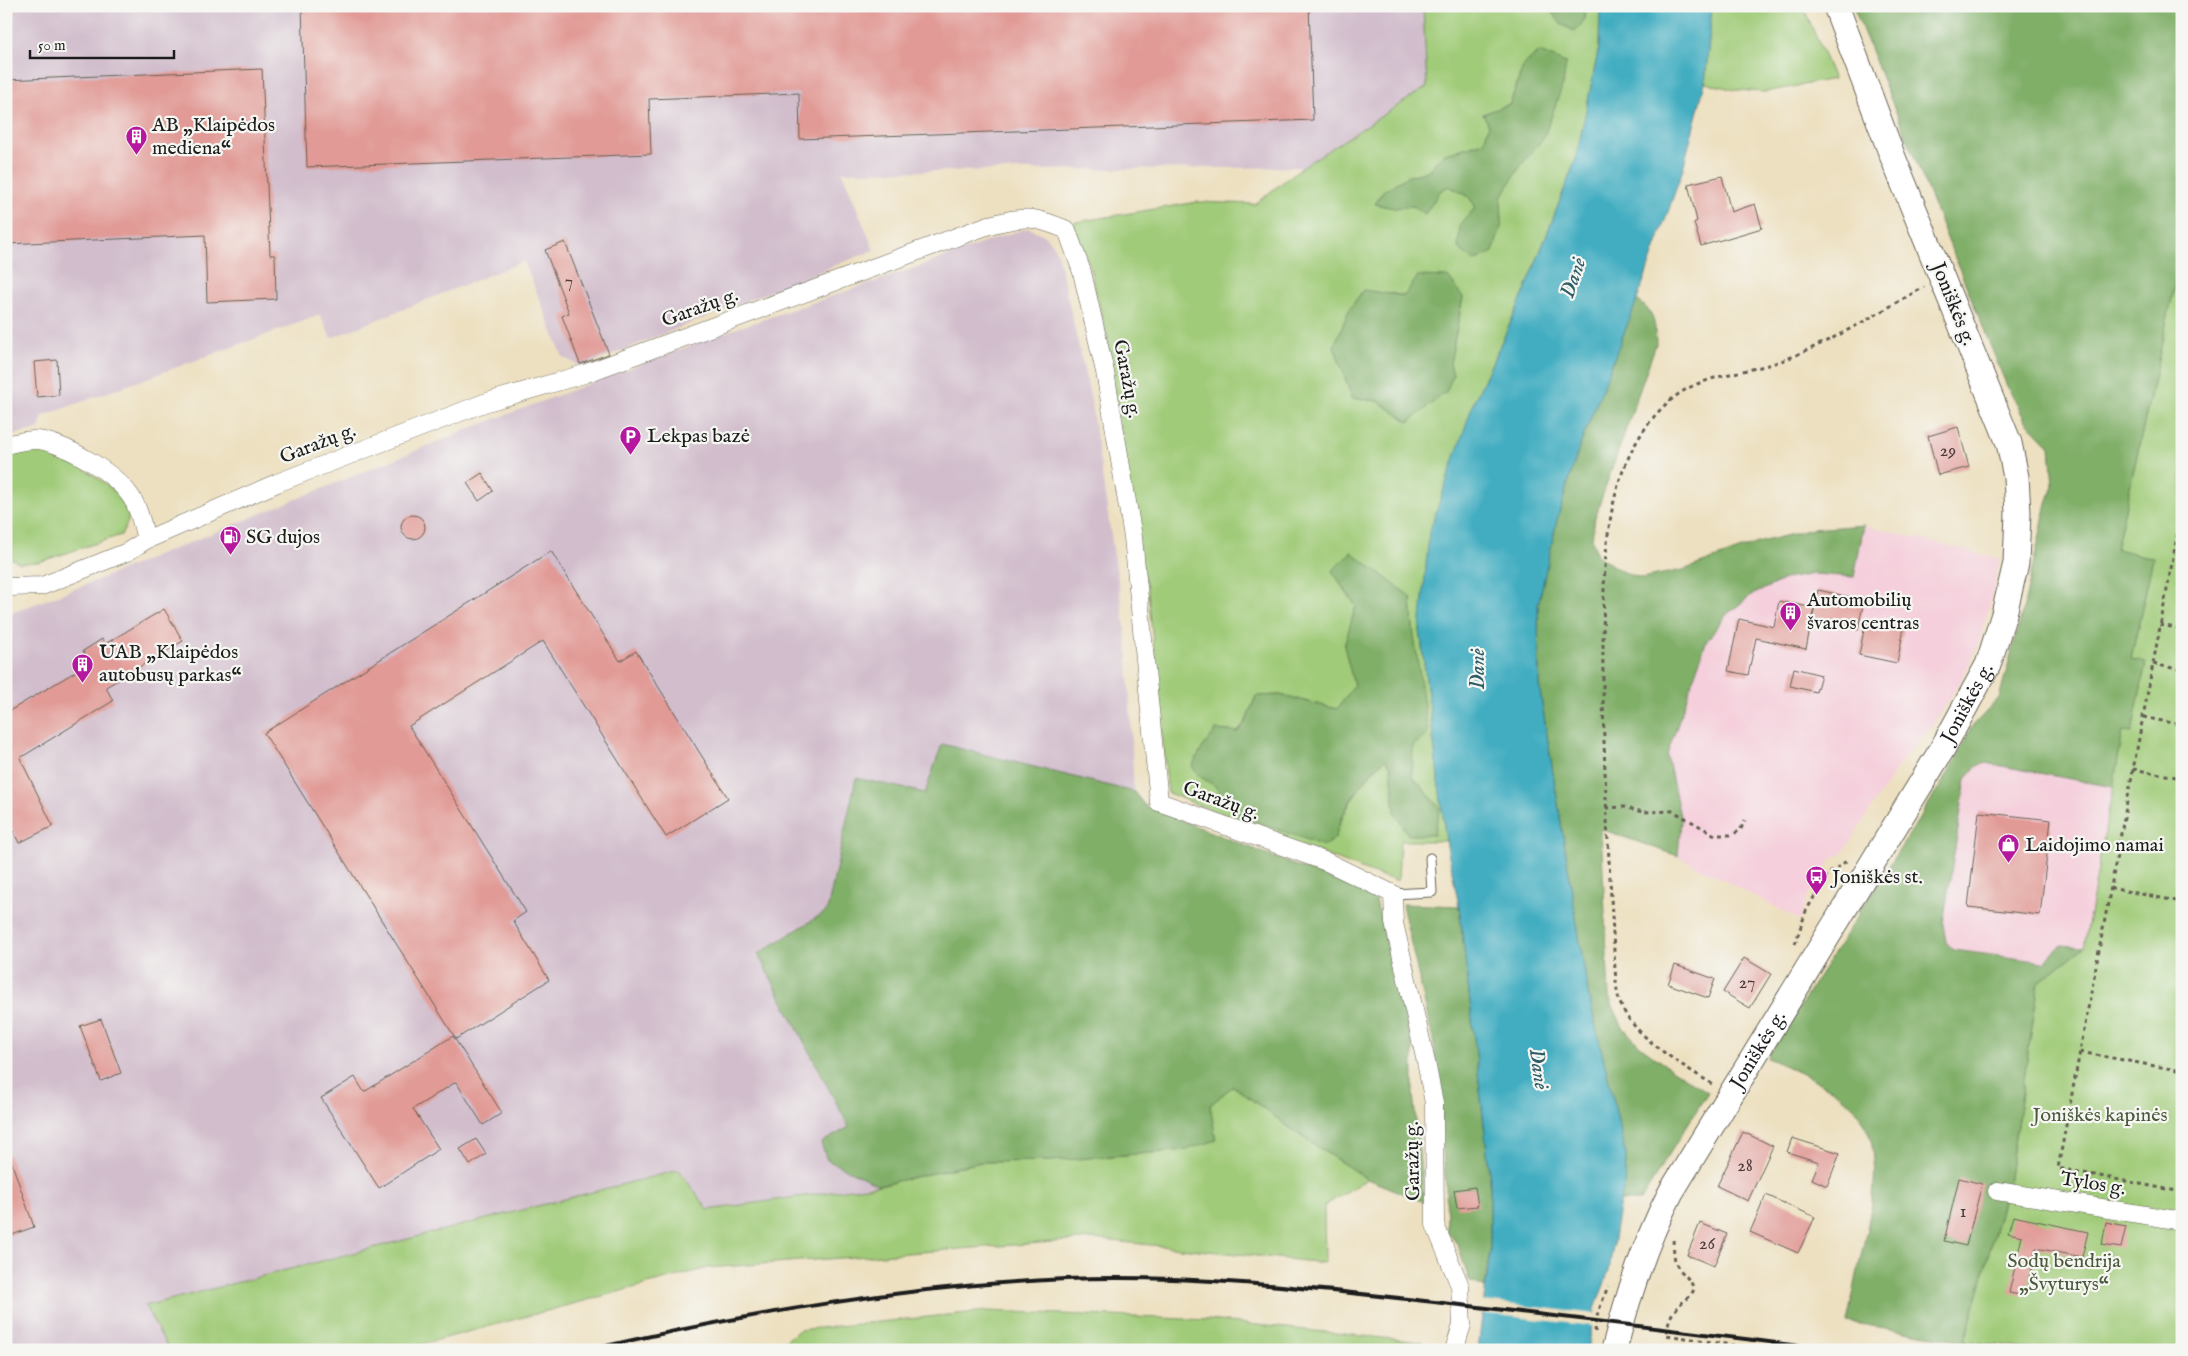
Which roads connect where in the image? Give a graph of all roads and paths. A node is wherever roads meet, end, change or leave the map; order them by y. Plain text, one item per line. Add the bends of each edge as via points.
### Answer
1 (1836, 6) edge
2 (1931, 284) dead end
3 (6, 445) edge
4 (2182, 510) edge
5 (146, 540) junction
6 (6, 584) edge
7 (2160, 625) junction
8 (2182, 629) edge
9 (2153, 664) junction
10 (2182, 670) edge
11 (2143, 717) junction
12 (2182, 724) edge
13 (2133, 769) junction
14 (2182, 778) edge
15 (1606, 808) junction
16 (1746, 820) dead end
17 (1430, 858) dead end
18 (1850, 858) dead end
19 (2110, 888) junction
20 (1393, 894) junction
21 (2182, 902) edge
22 (1795, 945) dead end
23 (2080, 1052) junction
24 (2182, 1071) edge
25 (1715, 1086) dead end
26 (1997, 1191) dead end
27 (2182, 1192) edge
28 (2182, 1221) edge
29 (1673, 1237) dead end
30 (1610, 1282) dead end
31 (1595, 1334) dead end
32 (1454, 1350) edge
33 (1614, 1350) edge
34 (1765, 1350) edge

1 - 33 main road, Joniškės g. via 1892,155 2009,443 2016,477 2016,563 2004,614 1984,673 1941,751 1671,1192 1637,1271
2 - 15 path via 1788,359 1706,381 1685,390 1659,410 1640,437 1620,480 1609,527 1604,580 1602,710
3 - 5 street via 44,440 86,459 128,493 138,509
4 - 7 path
5 - 6 street, Garažų g. via 127,552 42,586
5 - 20 street, Garažų g. via 277,482 484,403 584,374 989,224 1039,218 1067,230 1082,272 1105,372 1133,537 1159,802 1327,862
7 - 8 path
7 - 9 path
9 - 10 path
9 - 11 path
11 - 12 path
11 - 13 path
13 - 14 path
13 - 19 path
15 - 16 path via 1673,811 1715,835 1740,831
15 - 25 path via 1618,997 1639,1031 1655,1046
17 - 20 lane via 1432,892
18 - 22 path via 1828,875 1806,911
19 - 21 path
19 - 23 path
20 - 32 street, Garažų g. via 1394,923 1434,1103 1435,1225 1460,1286 1462,1324
23 - 24 path
23 - 27 path via 2058,1168
26 - 28 street, Tylos g.
29 - 34 path via 1678,1267 1694,1289 1690,1298 1676,1307 1666,1335
30 - 31 path via 1596,1318

